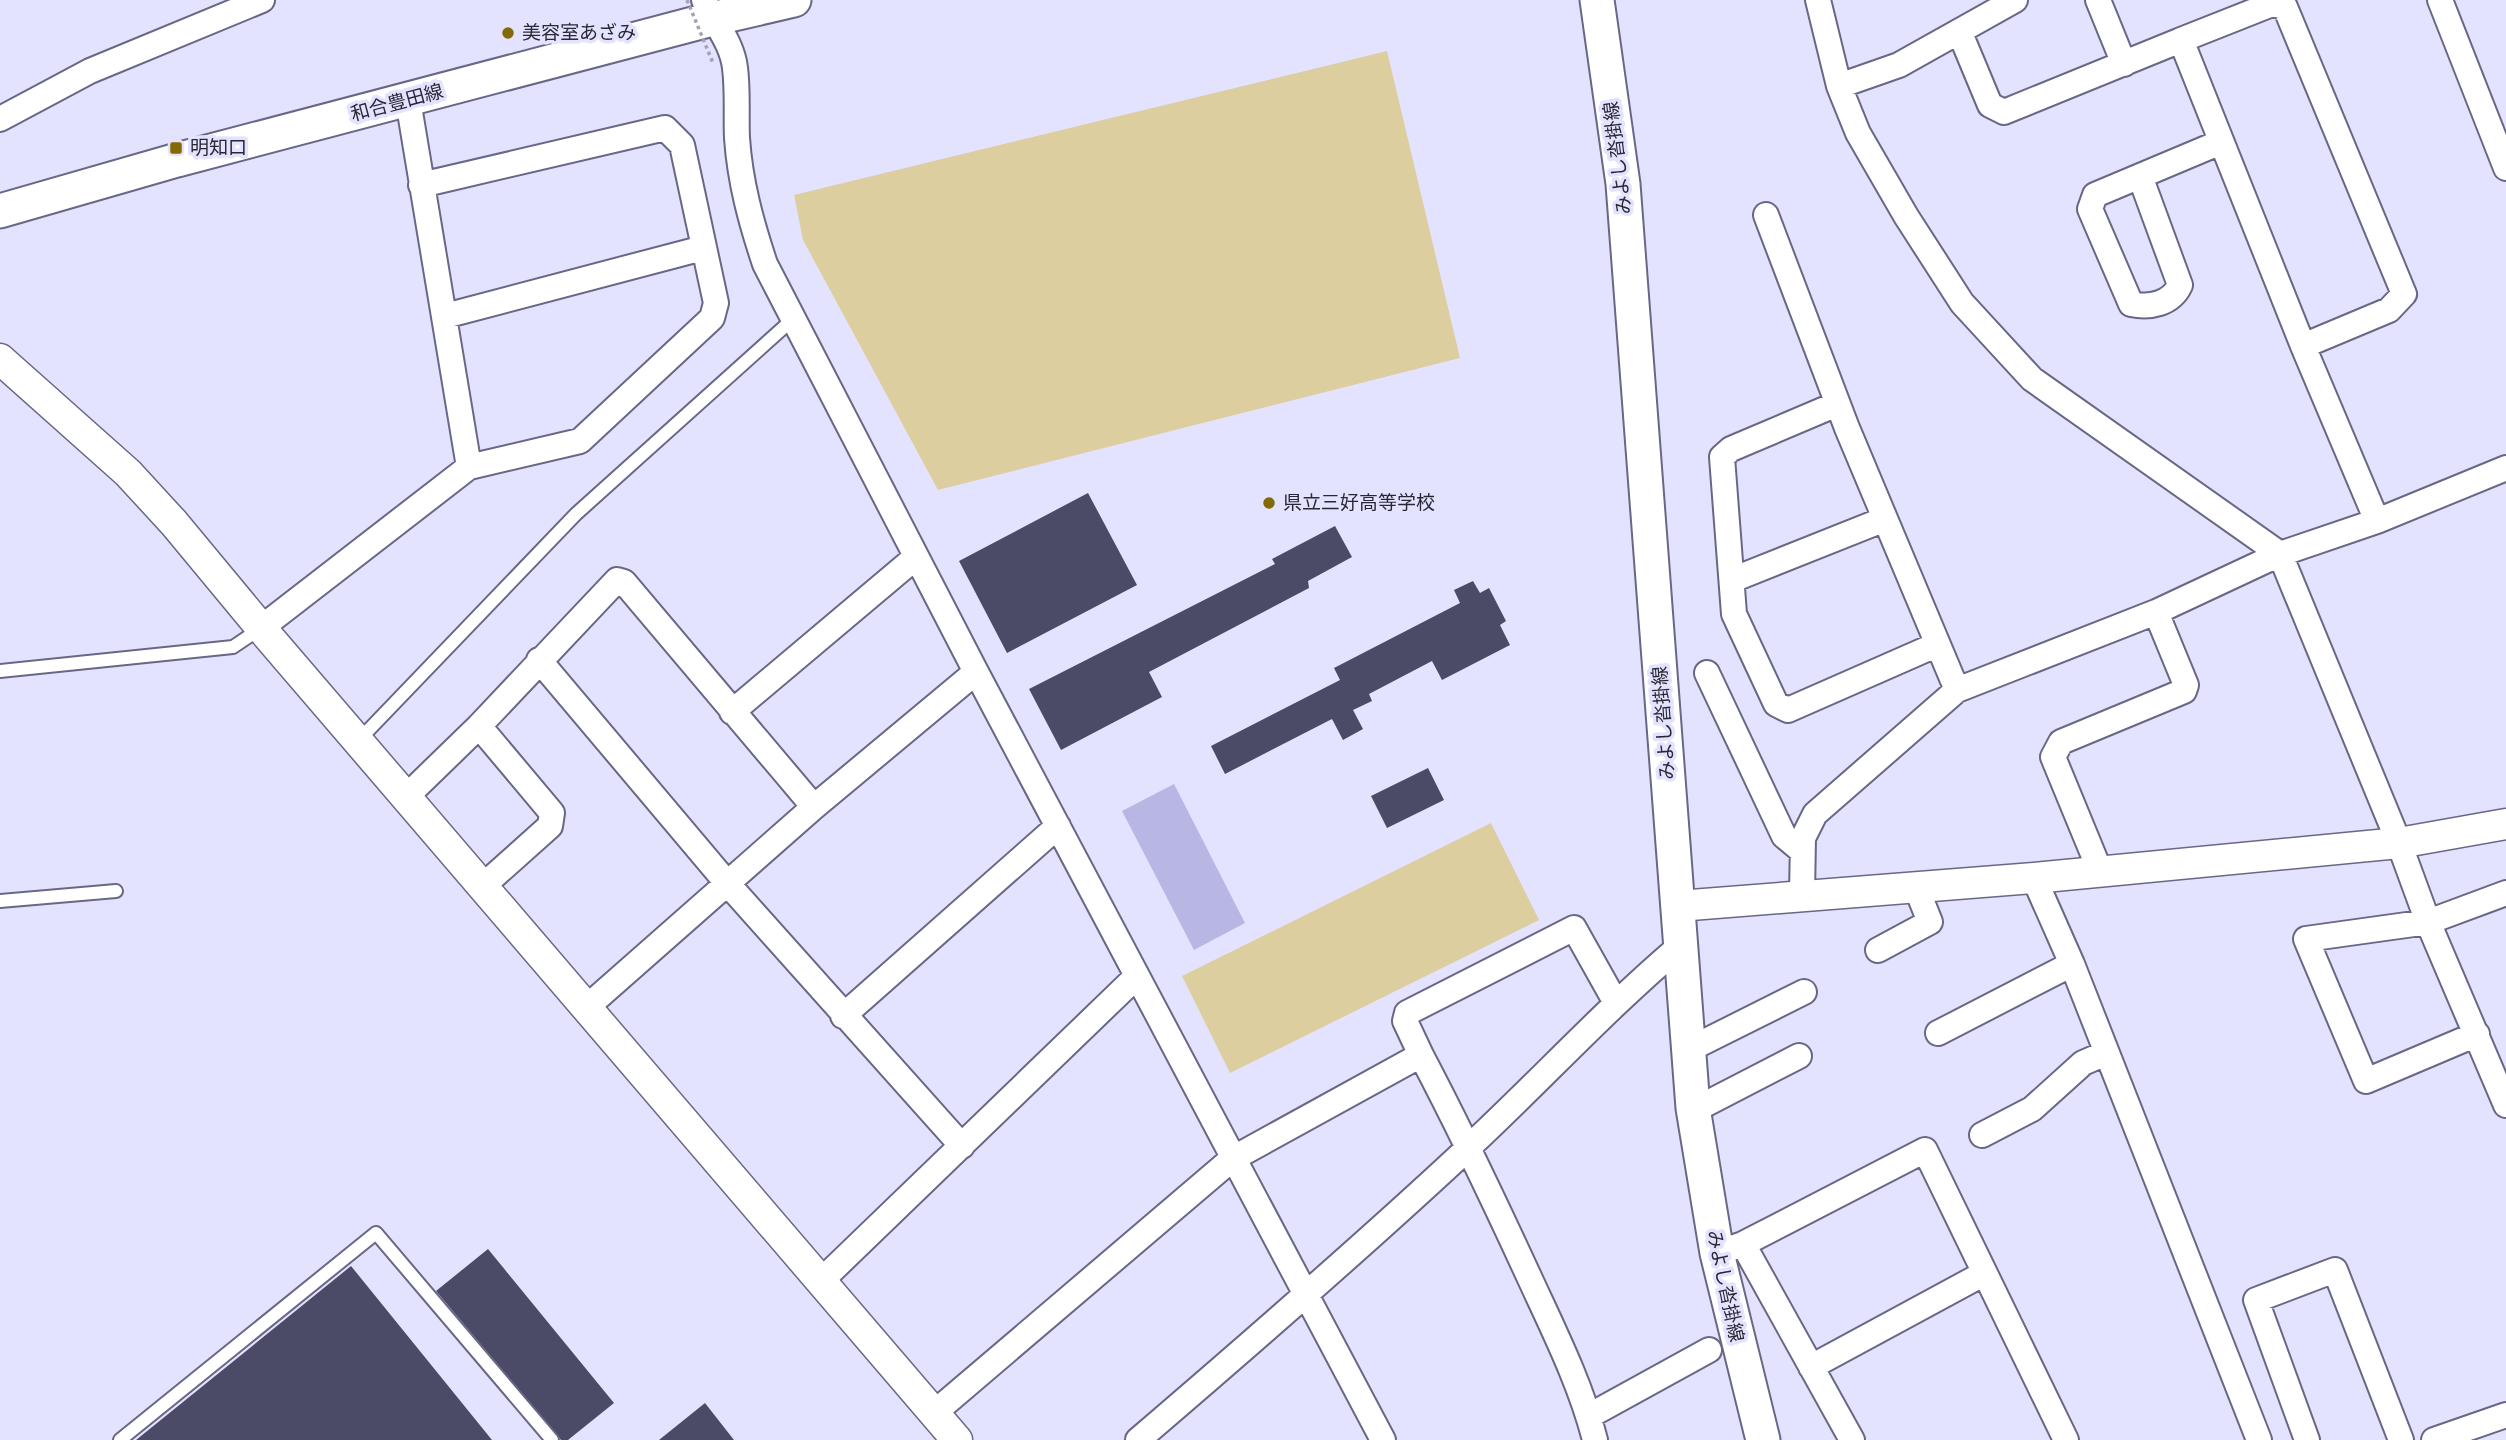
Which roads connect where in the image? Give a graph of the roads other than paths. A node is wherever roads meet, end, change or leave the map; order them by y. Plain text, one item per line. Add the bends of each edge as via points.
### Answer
1 (262, 0) edge
2 (794, 0) edge
3 (1597, 0) edge
4 (1818, 0) edge
5 (2015, 0) edge
6 (2098, 0) edge
7 (2440, 0) edge
8 (701, 6) edge
9 (1960, 33) junction
10 (2181, 40) junction
11 (2124, 64) junction
12 (1839, 86) junction
13 (408, 100) junction
14 (0, 119) edge
15 (2221, 142) junction
16 (2506, 168) edge
17 (2140, 176) junction
18 (421, 185) junction
19 (0, 211) edge
20 (1766, 215) dead end
21 (703, 248) junction
22 (445, 316) junction
23 (793, 319) junction
24 (2302, 346) junction
25 (0, 359) edge
26 (1837, 404) junction
27 (469, 467) junction
28 (2506, 468) edge
29 (1885, 519) junction
30 (2377, 521) junction
31 (2280, 554) junction
32 (916, 557) junction
33 (1732, 580) junction
34 (2156, 612) junction
35 (261, 628) junction
36 (1936, 645) junction
37 (539, 660) junction
38 (0, 671) edge
39 (976, 672) junction
40 (1707, 673) dead end
41 (1957, 690) junction
42 (732, 712) junction
43 (479, 726) junction
44 (359, 740) junction
45 (407, 796) junction
46 (814, 807) junction
47 (2506, 824) edge
48 (1058, 826) junction
49 (2399, 843) junction
50 (1802, 851) junction
51 (2101, 871) junction
52 (2034, 878) junction
53 (727, 883) junction
54 (484, 885) junction
55 (1916, 887) junction
56 (116, 891) dead end
57 (2506, 893) edge
58 (1802, 895) junction
59 (0, 901) edge
60 (1678, 906) junction
61 (2428, 922) junction
62 (1679, 947) junction
63 (1878, 950) dead end
64 (2073, 964) junction
65 (1136, 977) junction
66 (1804, 992) dead end
67 (1616, 1003) junction
68 (587, 1007) junction
69 (843, 1016) junction
70 (1938, 1033) dead end
71 (2477, 1034) junction
72 (1688, 1044) junction
73 (2106, 1054) junction
74 (1421, 1055) junction
75 (1799, 1056) dead end
76 (2506, 1105) edge
77 (1693, 1108) junction
78 (1982, 1135) dead end
79 (962, 1146) junction
80 (1469, 1147) junction
81 (1232, 1159) junction
82 (1730, 1249) junction
83 (1983, 1274) junction
84 (822, 1280) junction
85 (1305, 1297) junction
86 (1709, 1350) dead end
87 (1811, 1367) junction
88 (933, 1413) junction
89 (2506, 1415) edge
90 (1589, 1416) junction
91 (2449, 1438) edge
92 (120, 1440) edge
93 (552, 1440) edge
94 (957, 1440) edge
95 (1138, 1440) edge
96 (1383, 1440) edge
97 (1595, 1440) edge
98 (1763, 1440) edge
99 (1852, 1440) edge
100 (2066, 1440) edge
101 (2259, 1440) edge
102 (2307, 1440) edge
103 (2401, 1440) edge

1 - 14 street via 90,71
2 - 8 main road, 和合豊田線
3 - 60 main road, みよし沓掛線 via 1624,198
4 - 12 street
5 - 9 street
6 - 11 street
7 - 16 street
8 - 13 main road, 和合豊田線
8 - 23 street via 728,42 735,67 737,139 747,210 765,264
9 - 11 street via 1996,111 2004,112
9 - 12 street via 1899,65
10 - 11 street
10 - 15 street
10 - 24 street via 2272,4 2285,7 2404,294 2389,310
12 - 31 street via 1858,133 1962,303 2032,379
13 - 18 street
13 - 19 main road, 和合豊田線
15 - 17 street
15 - 24 street
17 - 17 street via 2095,195 2090,209 2131,304 2148,308 2176,294 2180,285
18 - 21 street via 666,128 682,145
18 - 22 street
20 - 26 street
21 - 22 street
21 - 27 street via 716,303 712,318 580,441
22 - 27 street
23 - 32 street
23 - 44 lane via 576,514
24 - 30 street
25 - 35 street via 153,499
26 - 29 street
26 - 33 street via 1722,457
27 - 35 street
28 - 30 street
29 - 33 street
29 - 36 street
30 - 31 street
31 - 34 street
31 - 49 street
32 - 39 street
32 - 42 street
33 - 36 street via 1734,614 1781,708 1788,710
34 - 41 street
34 - 51 street via 2186,685 2184,691 2060,742 2053,757
35 - 38 lane via 233,647
35 - 44 street
36 - 41 street
37 - 42 street via 617,580 624,582
37 - 43 street
37 - 53 street
39 - 46 street
39 - 48 street
40 - 50 street via 1784,835
41 - 50 street via 1815,814
42 - 46 street
43 - 45 street
43 - 54 street via 552,813 550,826
44 - 45 street
45 - 54 street
46 - 53 street
47 - 49 street
48 - 65 street
48 - 69 street
49 - 51 street
49 - 61 street
50 - 58 street
51 - 52 street
52 - 55 street
52 - 64 street
53 - 68 street
53 - 69 street
54 - 68 street
55 - 58 street
55 - 63 street via 1930,922
56 - 59 lane
57 - 61 street
58 - 60 street
60 - 62 main road, みよし沓掛線
61 - 71 street
61 - 71 street via 2306,939 2366,1081
62 - 67 street
62 - 72 main road, みよし沓掛線
64 - 70 street
64 - 73 street
65 - 79 street
65 - 81 street
66 - 72 street via 1700,1044
67 - 74 street via 1574,928 1407,1013 1405,1021
67 - 80 street
68 - 84 street
69 - 79 street
71 - 76 street
72 - 77 main road, みよし沓掛線
73 - 78 street via 2083,1063 2032,1109
73 - 101 street
74 - 80 street
74 - 81 street
75 - 77 street
77 - 82 main road, みよし沓掛線
79 - 84 street
80 - 85 street
80 - 90 street
81 - 85 street
81 - 88 street
82 - 83 street via 1925,1150
82 - 87 street
82 - 98 main road, みよし沓掛線
83 - 87 street
83 - 100 street
84 - 88 street
85 - 95 street
85 - 96 street
86 - 90 street
87 - 99 street
88 - 94 street
89 - 91 street
90 - 97 street
92 - 93 lane via 376,1233
102 - 103 street via 2256,1300 2335,1270

